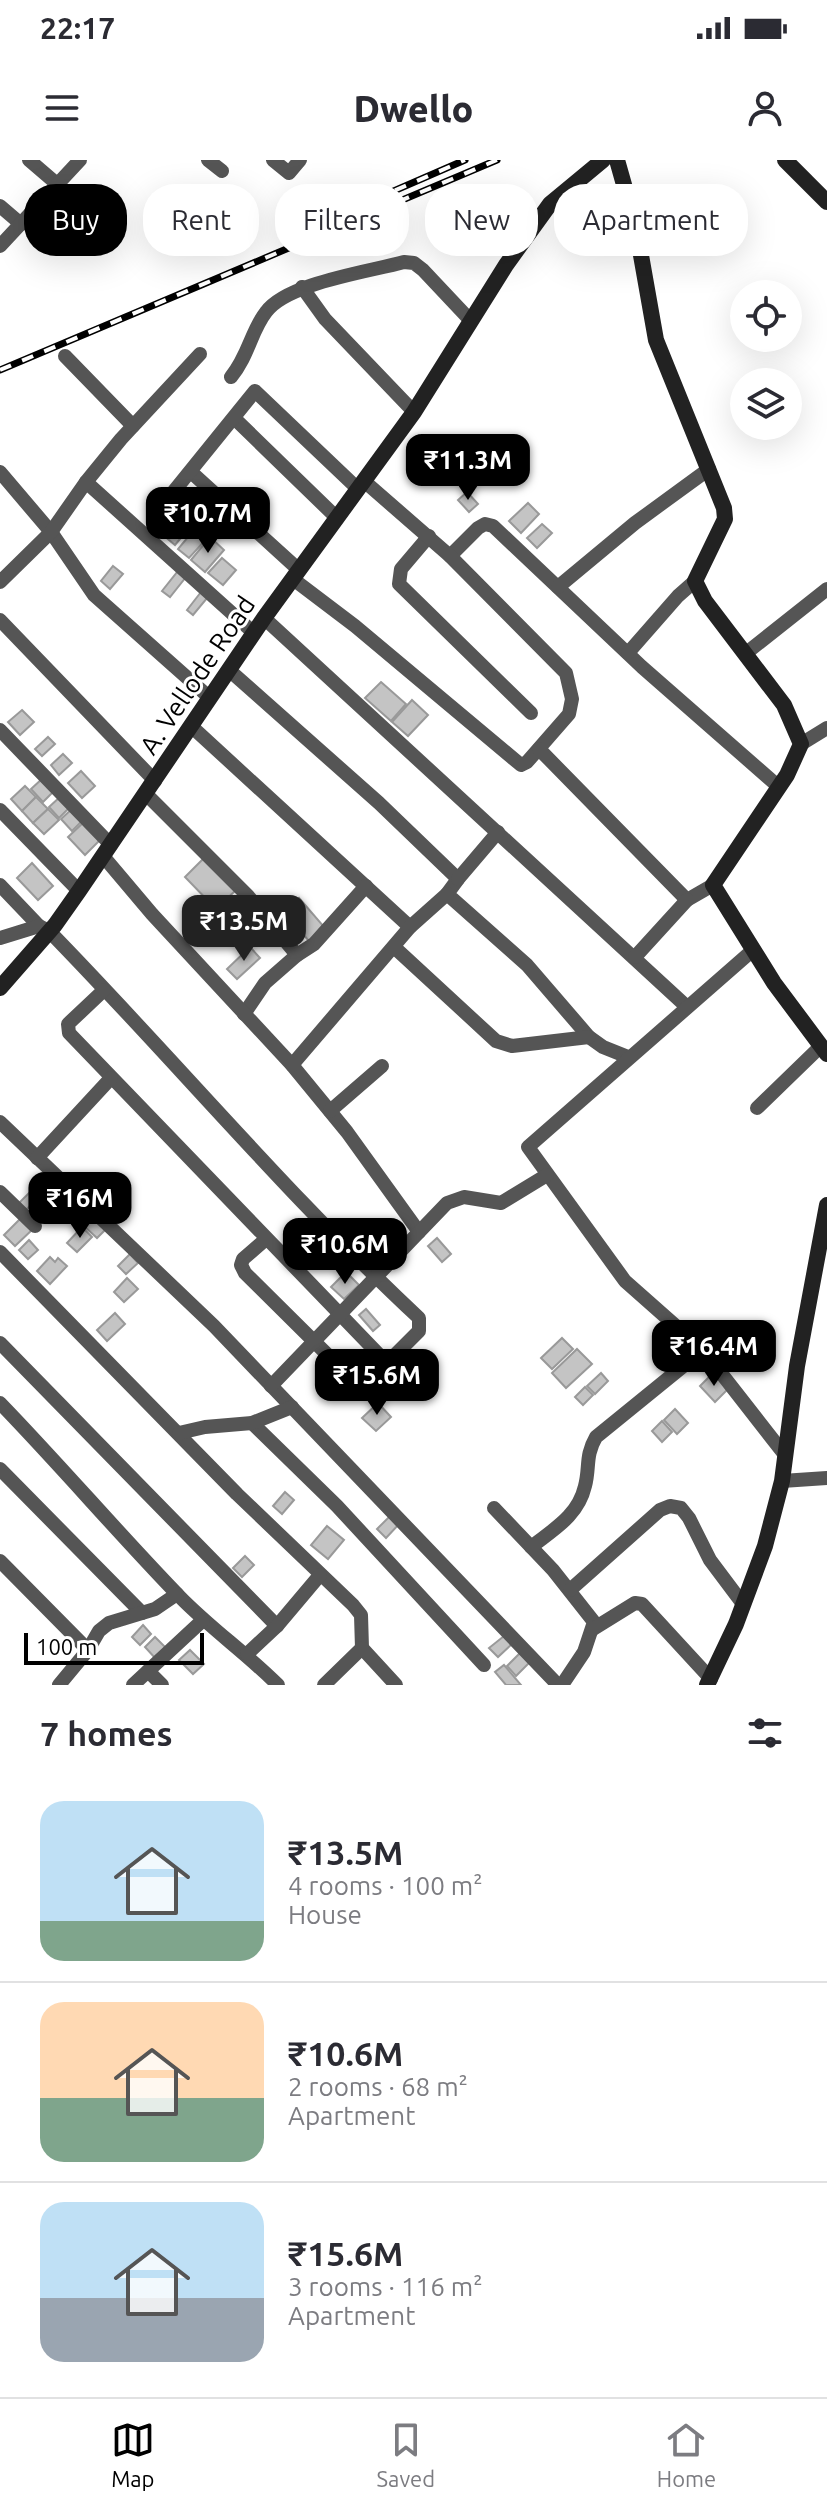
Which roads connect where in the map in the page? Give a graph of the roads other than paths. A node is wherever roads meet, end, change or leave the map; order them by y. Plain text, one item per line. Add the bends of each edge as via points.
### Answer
1 (29, 160) edge
2 (80, 160) edge
3 (208, 160) edge
4 (273, 160) edge
5 (300, 160) edge
6 (603, 160) edge
7 (617, 160) edge
8 (785, 160) edge
9 (222, 171) dead end
10 (57, 184) joint
11 (827, 202) edge
12 (0, 206) edge
13 (24, 221) edge
14 (21, 224) junction
15 (0, 246) edge
16 (302, 287) junction
17 (471, 321) junction
18 (200, 354) dead end
19 (65, 356) dead end
20 (231, 377) dead end
21 (414, 412) junction
22 (234, 418) junction
23 (133, 426) junction
24 (709, 469) junction
25 (0, 472) edge
26 (191, 472) junction
27 (86, 482) junction
28 (361, 485) junction
29 (166, 501) dead end
30 (337, 518) junction
31 (51, 532) junction
32 (429, 536) junction
33 (450, 556) junction
34 (296, 574) junction
35 (695, 581) junction
36 (0, 582) edge
37 (558, 587) junction
38 (827, 589) edge
39 (264, 618) junction
40 (0, 620) edge
41 (254, 633) junction
42 (628, 653) junction
43 (745, 654) junction
44 (229, 670) junction
45 (210, 698) junction
46 (531, 713) dead end
47 (191, 726) junction
48 (827, 728) edge
49 (0, 730) edge
50 (801, 744) junction
51 (539, 749) junction
52 (150, 787) junction
53 (779, 787) junction
54 (0, 810) edge
55 (498, 832) junction
56 (107, 851) junction
57 (458, 879) junction
58 (0, 885) edge
59 (713, 885) junction
60 (366, 886) junction
61 (79, 891) junction
62 (447, 894) junction
63 (687, 900) junction
64 (410, 927) junction
65 (44, 929) junction
66 (0, 938) edge
67 (394, 947) junction
68 (753, 950) junction
69 (297, 955) junction
70 (635, 957) junction
71 (0, 988) edge
72 (104, 990) junction
73 (686, 1006) junction
74 (244, 1014) junction
75 (589, 1037) junction
76 (824, 1050) edge
77 (628, 1057) junction
78 (292, 1065) junction
79 (382, 1066) dead end
80 (111, 1078) junction
81 (757, 1108) dead end
82 (330, 1111) junction
83 (0, 1122) edge
84 (37, 1158) junction
85 (547, 1175) junction
86 (0, 1192) edge
87 (827, 1205) edge
88 (35, 1226) dead end
89 (419, 1232) junction
90 (266, 1239) junction
91 (0, 1252) edge
92 (377, 1279) junction
93 (341, 1315) junction
94 (314, 1342) junction
95 (0, 1343) edge
96 (703, 1350) junction
97 (387, 1363) junction
98 (271, 1386) junction
99 (0, 1403) edge
100 (292, 1407) junction
101 (252, 1423) junction
102 (179, 1433) junction
103 (785, 1455) junction
104 (0, 1469) edge
105 (827, 1478) edge
106 (782, 1481) junction
107 (494, 1508) dead end
108 (531, 1547) junction
109 (0, 1561) edge
110 (320, 1575) junction
111 (570, 1590) junction
112 (177, 1594) junction
113 (743, 1604) junction
114 (142, 1613) junction
115 (203, 1620) junction
116 (277, 1626) junction
117 (593, 1629) junction
118 (362, 1648) junction
119 (88, 1650) junction
120 (247, 1654) junction
121 (484, 1665) dead end
122 (148, 1671) junction
123 (709, 1682) edge
124 (59, 1685) edge
125 (133, 1685) edge
126 (162, 1685) edge
127 (278, 1685) edge
128 (324, 1685) edge
129 (396, 1685) edge
130 (560, 1685) edge

1 - 10 street
2 - 10 street
3 - 9 street
4 - 5 street via 289,173
6 - 17 street, A. Vellode Road via 550,204
7 - 24 street via 636,227 656,340
8 - 11 street
12 - 14 street
13 - 14 street
14 - 15 street
16 - 17 street via 414,263
16 - 20 street via 269,307
16 - 21 street via 325,319
17 - 21 street, A. Vellode Road
18 - 23 street
19 - 23 street
21 - 28 street, A. Vellode Road
22 - 26 street
22 - 28 street via 255,391
22 - 30 street
23 - 27 street
24 - 35 street via 725,519
24 - 37 street
25 - 31 street
26 - 29 street
26 - 34 street
27 - 31 street
27 - 41 street
28 - 30 street, A. Vellode Road
28 - 32 street
30 - 34 street, A. Vellode Road
31 - 36 street
31 - 45 street via 94,595
32 - 33 street
32 - 46 street via 401,569 399,584
33 - 37 street via 478,528 493,526
33 - 51 street via 566,673 572,699 569,714
34 - 39 street, A. Vellode Road
34 - 51 street via 514,761 521,765
35 - 42 street
35 - 43 street
37 - 42 street
38 - 43 street
39 - 41 street, A. Vellode Road
39 - 55 street
40 - 52 street
41 - 44 street, A. Vellode Road
42 - 53 street
43 - 50 street via 784,705
44 - 45 street, A. Vellode Road
44 - 57 street
45 - 47 street, A. Vellode Road
47 - 52 street, A. Vellode Road
47 - 60 street
48 - 50 street
49 - 56 street
50 - 53 street
51 - 63 street
52 - 56 street, A. Vellode Road
52 - 69 street
53 - 59 street
54 - 61 street
55 - 57 street
55 - 70 street
56 - 61 street, A. Vellode Road
56 - 74 street
57 - 62 street
58 - 65 street
59 - 63 street
59 - 68 street
60 - 64 street
60 - 69 street via 314,944
61 - 65 street, A. Vellode Road
62 - 64 street
62 - 75 street via 527,965
63 - 70 street
64 - 67 street
65 - 66 street
65 - 71 street, A. Vellode Road
65 - 72 street
67 - 75 street via 496,1041 512,1046
67 - 78 street
68 - 73 street
68 - 76 street
69 - 74 street via 265,983
70 - 73 street
72 - 80 street via 67,1029
72 - 92 street
73 - 77 street
74 - 78 street
75 - 77 street
76 - 81 street
77 - 85 street via 530,1143 529,1152
78 - 82 street
79 - 82 street
80 - 84 street
80 - 90 street
82 - 89 street
83 - 84 street
84 - 98 street
85 - 89 street via 501,1203 453,1200
85 - 96 street via 625,1281
86 - 88 street
87 - 103 street
89 - 92 street
90 - 93 street
90 - 94 street via 241,1265
91 - 102 street
92 - 93 street
92 - 97 street via 420,1324
93 - 94 street
93 - 97 street
94 - 97 street via 358,1385
94 - 98 street
95 - 116 street
96 - 103 street
96 - 108 street via 596,1437 588,1451 579,1505
98 - 100 street
99 - 112 street
100 - 101 street
100 - 130 street
101 - 102 street
101 - 121 street
102 - 110 street
103 - 106 street
104 - 114 street
105 - 106 street
106 - 113 street
107 - 108 street
108 - 111 street
109 - 119 street
110 - 116 street
110 - 118 street via 361,1615
111 - 113 street via 670,1506 681,1508 689,1518 710,1560
111 - 117 street via 591,1616
112 - 114 street
112 - 115 street
113 - 123 street
114 - 119 street via 109,1623
115 - 120 street
115 - 122 street
116 - 120 street
117 - 123 street via 635,1603 642,1604
117 - 130 street via 578,1663
118 - 128 street
118 - 129 street
119 - 124 street
120 - 127 street
122 - 125 street
122 - 126 street

